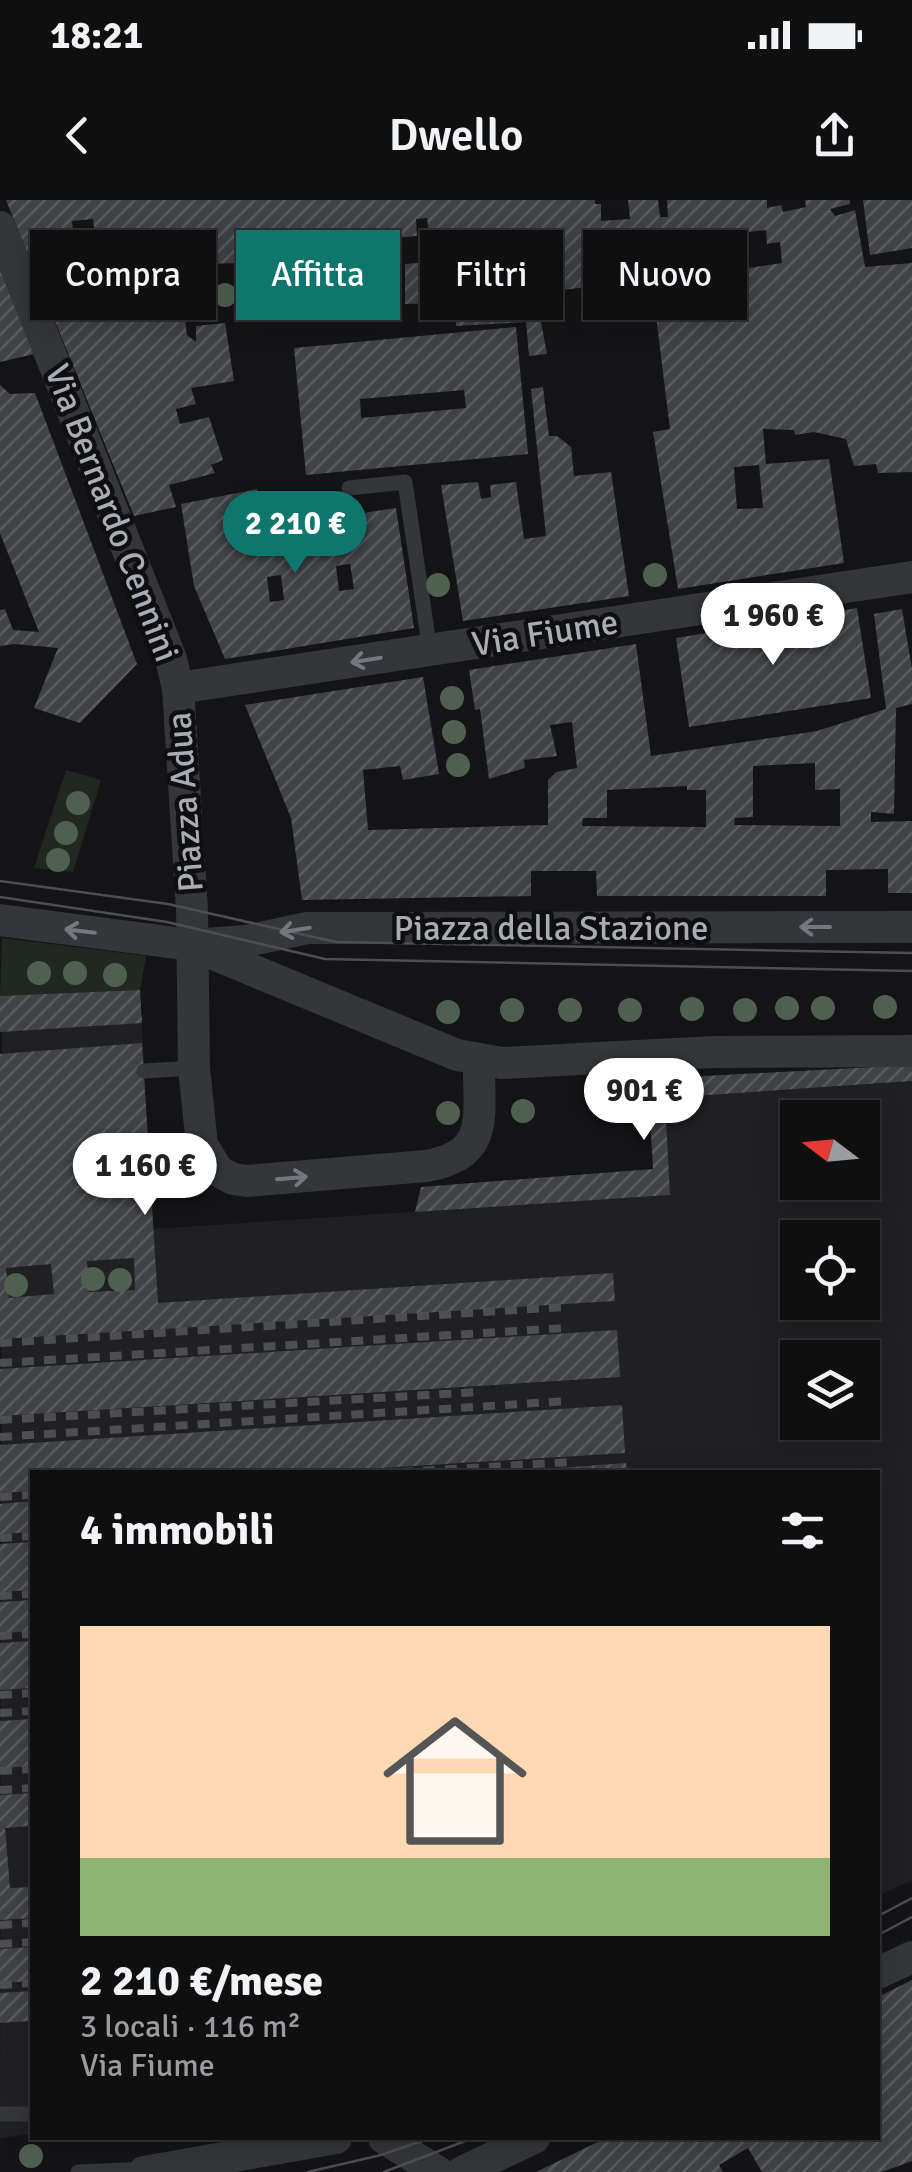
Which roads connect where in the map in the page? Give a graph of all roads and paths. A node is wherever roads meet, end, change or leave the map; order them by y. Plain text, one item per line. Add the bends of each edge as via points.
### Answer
1 (0, 227) edge
2 (349, 488) dead end
3 (912, 578) edge
4 (430, 651) junction
5 (178, 688) junction
6 (3, 921) edge
7 (912, 927) edge
8 (192, 931) junction
9 (152, 942) joint
10 (912, 1050) edge
11 (479, 1061) junction
12 (194, 1068) junction
13 (144, 1071) dead end
14 (912, 1957) edge
15 (880, 1972) edge
16 (0, 2114) edge
17 (30, 2114) edge
18 (325, 2140) edge
19 (387, 2140) edge
20 (530, 2140) edge
21 (149, 2171) edge
22 (78, 2172) edge
23 (438, 2172) edge
24 (462, 2172) edge

1 - 5 street, Via Bernardo Cennini
2 - 4 lane via 405,482
3 - 4 street, Via Fiume
4 -> 5 street, Via Fiume
5 - 8 street, Piazza Adua
9 -> 6 street, Piazza Adua
7 -> 8 street, Piazza della Stazione via 322,928 246,941
8 - 9 street, Piazza della Stazione
8 - 11 street, Piazza della Stazione
8 - 12 street
10 - 11 street, Piazza della Stazione
12 -> 11 street via 208,1159 246,1181 426,1166 463,1156 478,1119
12 - 13 lane
14 - 15 street
16 - 17 lane
18 - 21 street
19 - 23 street
20 - 24 street
21 - 22 lane

